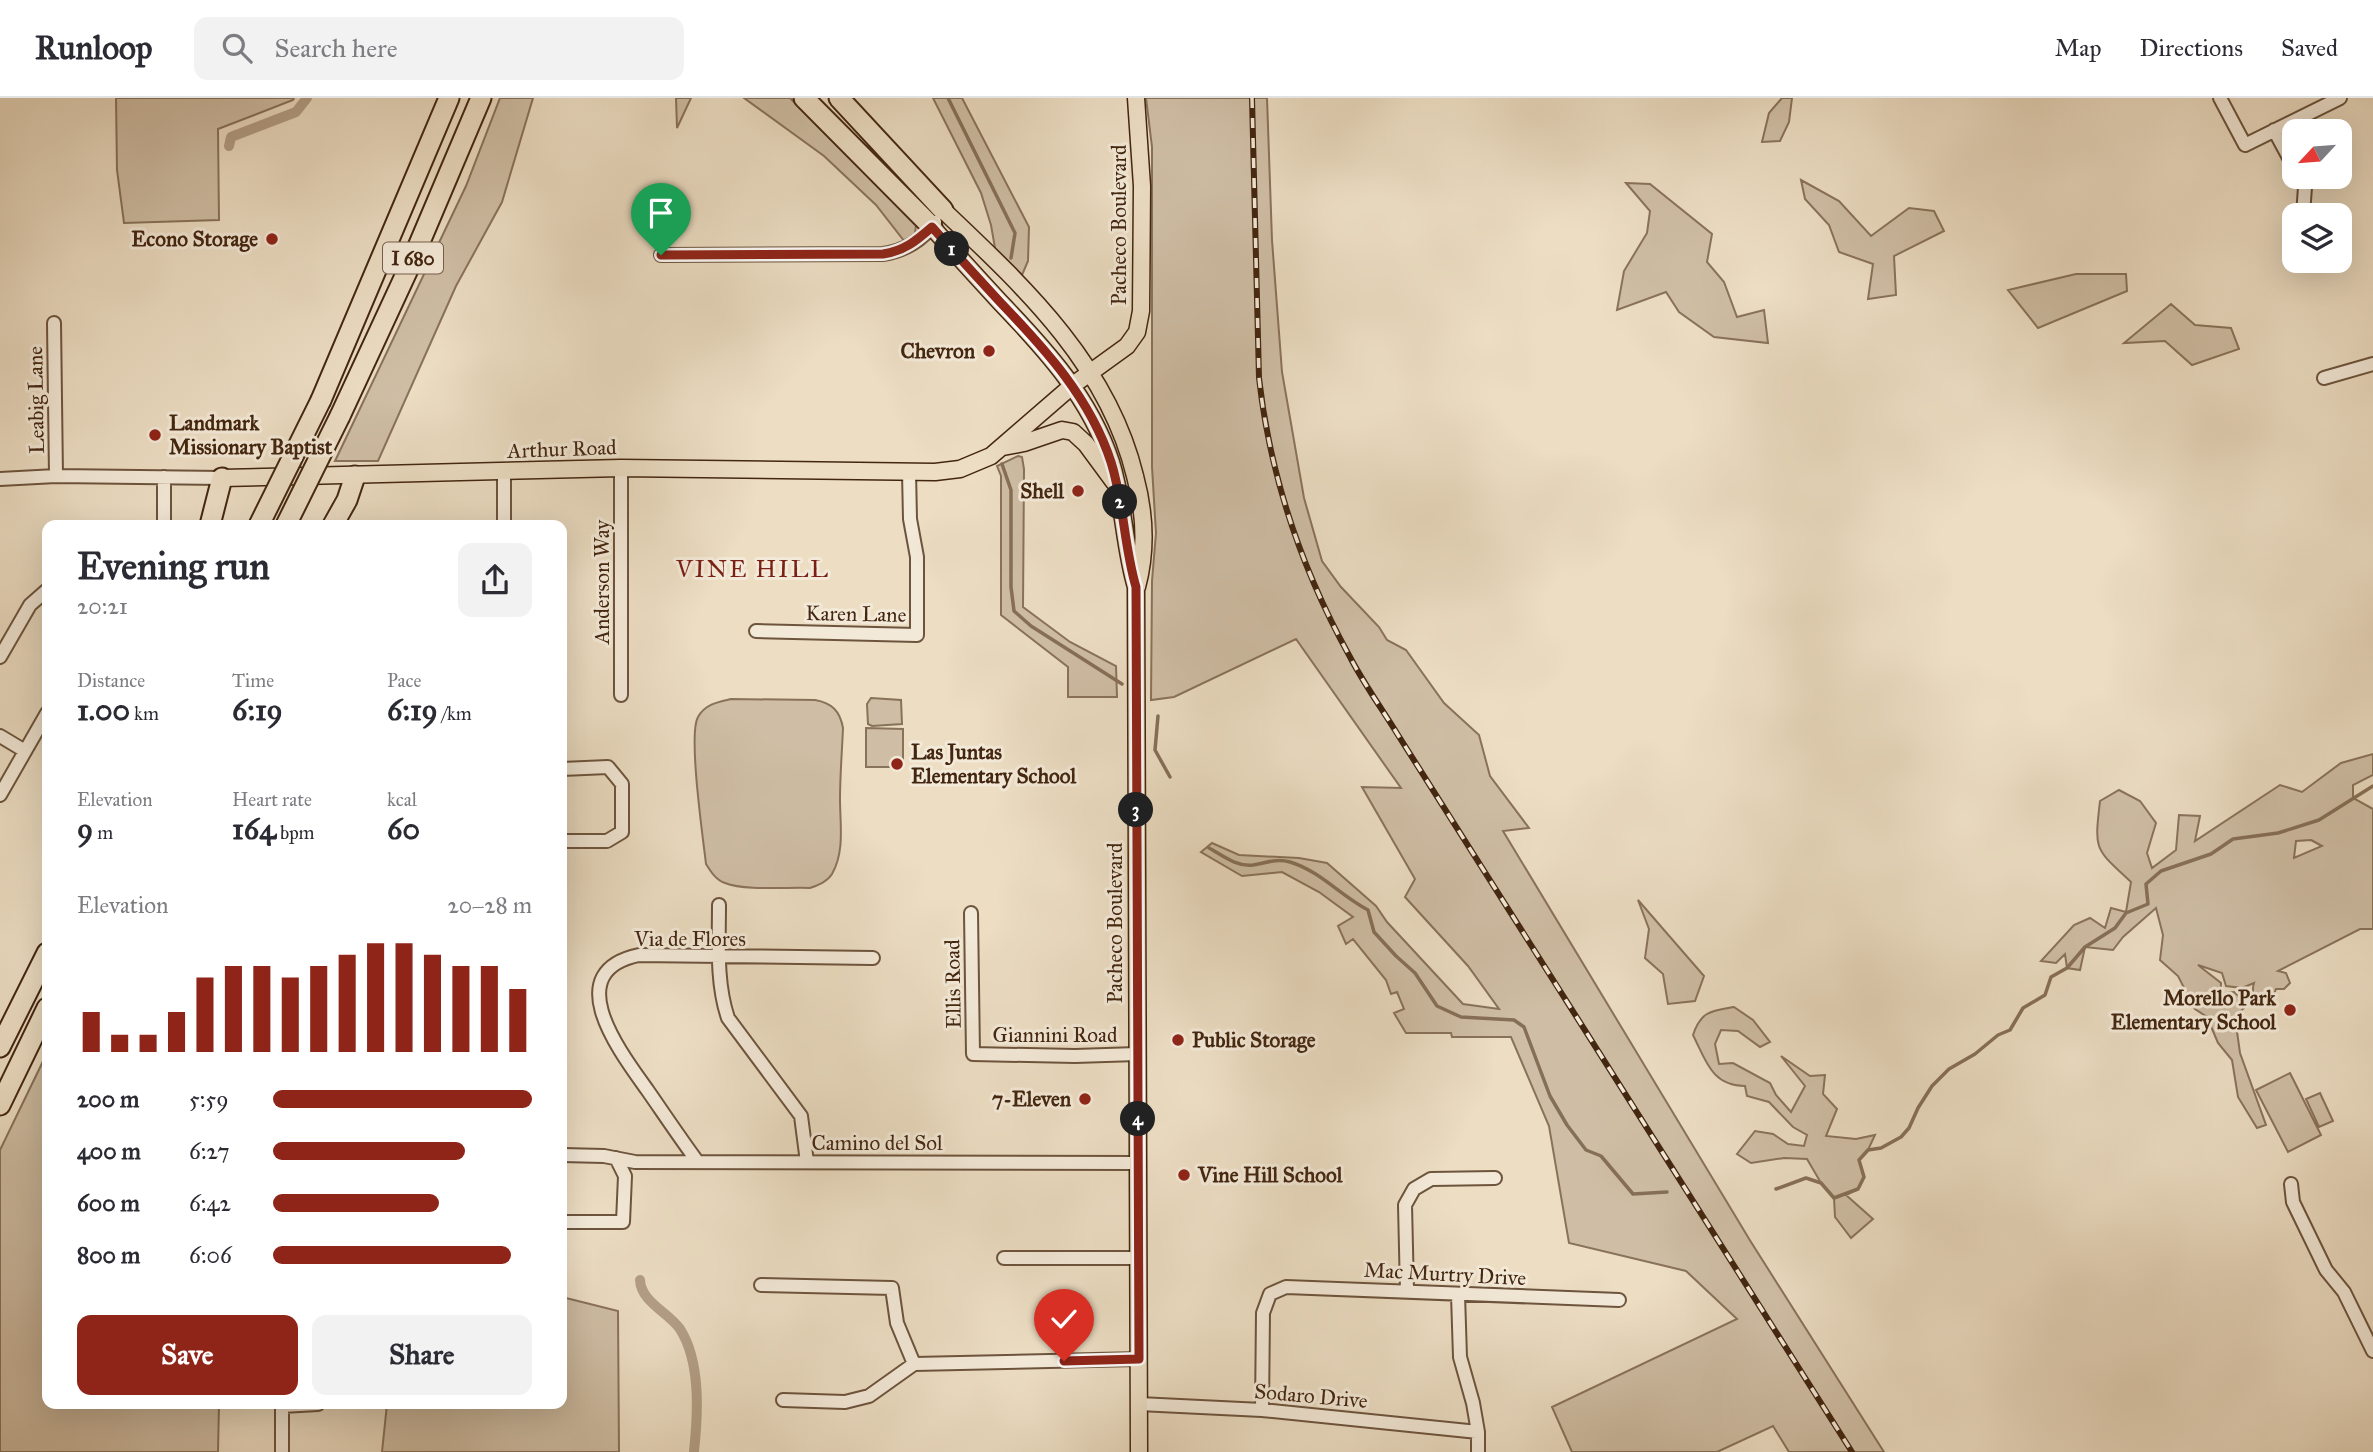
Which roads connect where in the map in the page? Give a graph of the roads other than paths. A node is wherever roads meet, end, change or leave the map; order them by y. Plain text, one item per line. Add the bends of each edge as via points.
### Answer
1 (449, 98) edge
2 (481, 98) edge
3 (804, 98) edge
4 (839, 98) edge
5 (1136, 98) edge
6 (2220, 98) edge
7 (2340, 98) edge
8 (2274, 130) junction
9 (2282, 145) edge
10 (943, 211) junction
11 (932, 227) junction
12 (661, 255) dead end
13 (54, 323) dead end
14 (2373, 364) edge
15 (1091, 373) junction
16 (2324, 378) dead end
17 (1073, 385) junction
18 (1003, 447) junction
19 (621, 468) junction
20 (504, 471) junction
21 (909, 472) junction
22 (56, 476) junction
23 (355, 476) junction
24 (164, 477) junction
25 (222, 478) junction
26 (0, 479) edge
27 (1116, 485) junction
28 (164, 520) edge
29 (211, 520) edge
30 (261, 520) edge
31 (288, 520) edge
32 (336, 520) edge
33 (504, 520) edge
34 (1136, 587) junction
35 (42, 594) edge
36 (756, 631) dead end
37 (0, 657) edge
38 (621, 695) dead end
39 (42, 722) edge
40 (0, 736) edge
41 (25, 751) junction
42 (567, 769) edge
43 (0, 795) edge
44 (567, 841) edge
45 (719, 905) dead end
46 (971, 914) dead end
47 (42, 951) edge
48 (719, 957) junction
49 (873, 958) dead end
50 (42, 963) edge
51 (27, 994) junction
52 (42, 1018) edge
53 (0, 1047) edge
54 (973, 1054) joint
55 (1137, 1054) junction
56 (0, 1105) edge
57 (567, 1155) edge
58 (616, 1158) junction
59 (697, 1161) junction
60 (807, 1162) junction
61 (1138, 1163) junction
62 (1495, 1178) dead end
63 (2291, 1184) dead end
64 (567, 1222) edge
65 (1004, 1258) dead end
66 (1139, 1258) junction
67 (761, 1284) dead end
68 (1406, 1291) junction
69 (1458, 1295) junction
70 (1619, 1300) dead end
71 (2373, 1351) edge
72 (1139, 1359) junction
73 (914, 1364) junction
74 (783, 1400) dead end
75 (1139, 1404) junction
76 (282, 1409) edge
77 (1262, 1410) junction
78 (1478, 1432) junction
79 (282, 1452) edge
80 (1139, 1452) edge
81 (1478, 1452) edge

1 - 30 highway, I 680, bridge via 321,400
2 - 31 highway, I 680, bridge via 406,274
3 - 11 highway
4 - 10 highway
5 - 15 main road, Pacheco Boulevard via 1142,186 1141,311 1137,332 1127,346
6 - 8 street via 2245,145
7 - 8 street
8 - 9 street
10 - 11 street
10 - 15 main road, Pacheco Boulevard via 1019,284
11 - 12 street via 910,246 883,254
11 - 17 main road, Pacheco Boulevard
13 - 22 street, Leabig Lane
14 - 16 street
15 - 17 main road, Arthur Road
15 - 34 main road, Pacheco Boulevard via 1130,454 1140,495 1144,524
17 - 18 main road, Arthur Road
17 - 27 main road, Pacheco Boulevard via 1101,434
18 - 21 main road, Arthur Road via 960,469
18 - 27 main road via 1062,430 1073,432
19 - 20 main road, Arthur Road
19 - 21 main road, Arthur Road
19 - 38 street, Anderson Way
20 - 23 main road, Arthur Road
20 - 33 street
21 - 36 street, Karen Lane via 918,635
22 - 24 street, Arthur Road
22 - 26 street, Arthur Road
23 - 25 main road, Arthur Road
23 - 32 highway
24 - 25 street, Arthur Road
24 - 28 street
25 - 29 highway
27 - 34 main road, Pacheco Boulevard
34 - 55 main road, Pacheco Boulevard
35 - 37 street via 30,605
39 - 41 street
40 - 41 street
41 - 43 street
42 - 44 street via 608,767 622,784 622,832 607,841
45 - 48 street
46 - 54 street, Ellis Road
47 - 51 highway
48 - 49 street, Via de Flores
48 - 59 street, Via de Flores via 624,958 612,964 598,992 612,1039
48 - 60 street via 728,1018 801,1116
50 - 51 highway
51 - 53 highway
52 - 56 highway
54 - 55 street, Giannini Road
55 - 61 main road, Pacheco Boulevard
57 - 58 street, Camino del Sol
58 - 59 street, Camino del Sol via 635,1163
58 - 64 street via 625,1176 623,1222
59 - 60 street, Camino del Sol
60 - 61 street, Camino del Sol
61 - 66 main road, Pacheco Boulevard
62 - 68 street via 1431,1179 1414,1189 1405,1205
63 - 71 street via 2292,1202
65 - 66 street
66 - 72 main road, Pacheco Boulevard
67 - 73 street via 892,1288 897,1323
68 - 69 street, Mac Murtry Drive
68 - 77 street, Mac Murtry Drive via 1286,1287 1270,1294 1263,1313
69 - 70 street, Mac Murtry Drive
69 - 78 street via 1460,1357
72 - 73 street
72 - 75 main road, Pacheco Boulevard
73 - 74 street via 869,1396 845,1402
75 - 77 street, Sodaro Drive
75 - 80 main road, Pacheco Boulevard
76 - 79 street
77 - 78 street, Sodaro Drive
78 - 81 street

